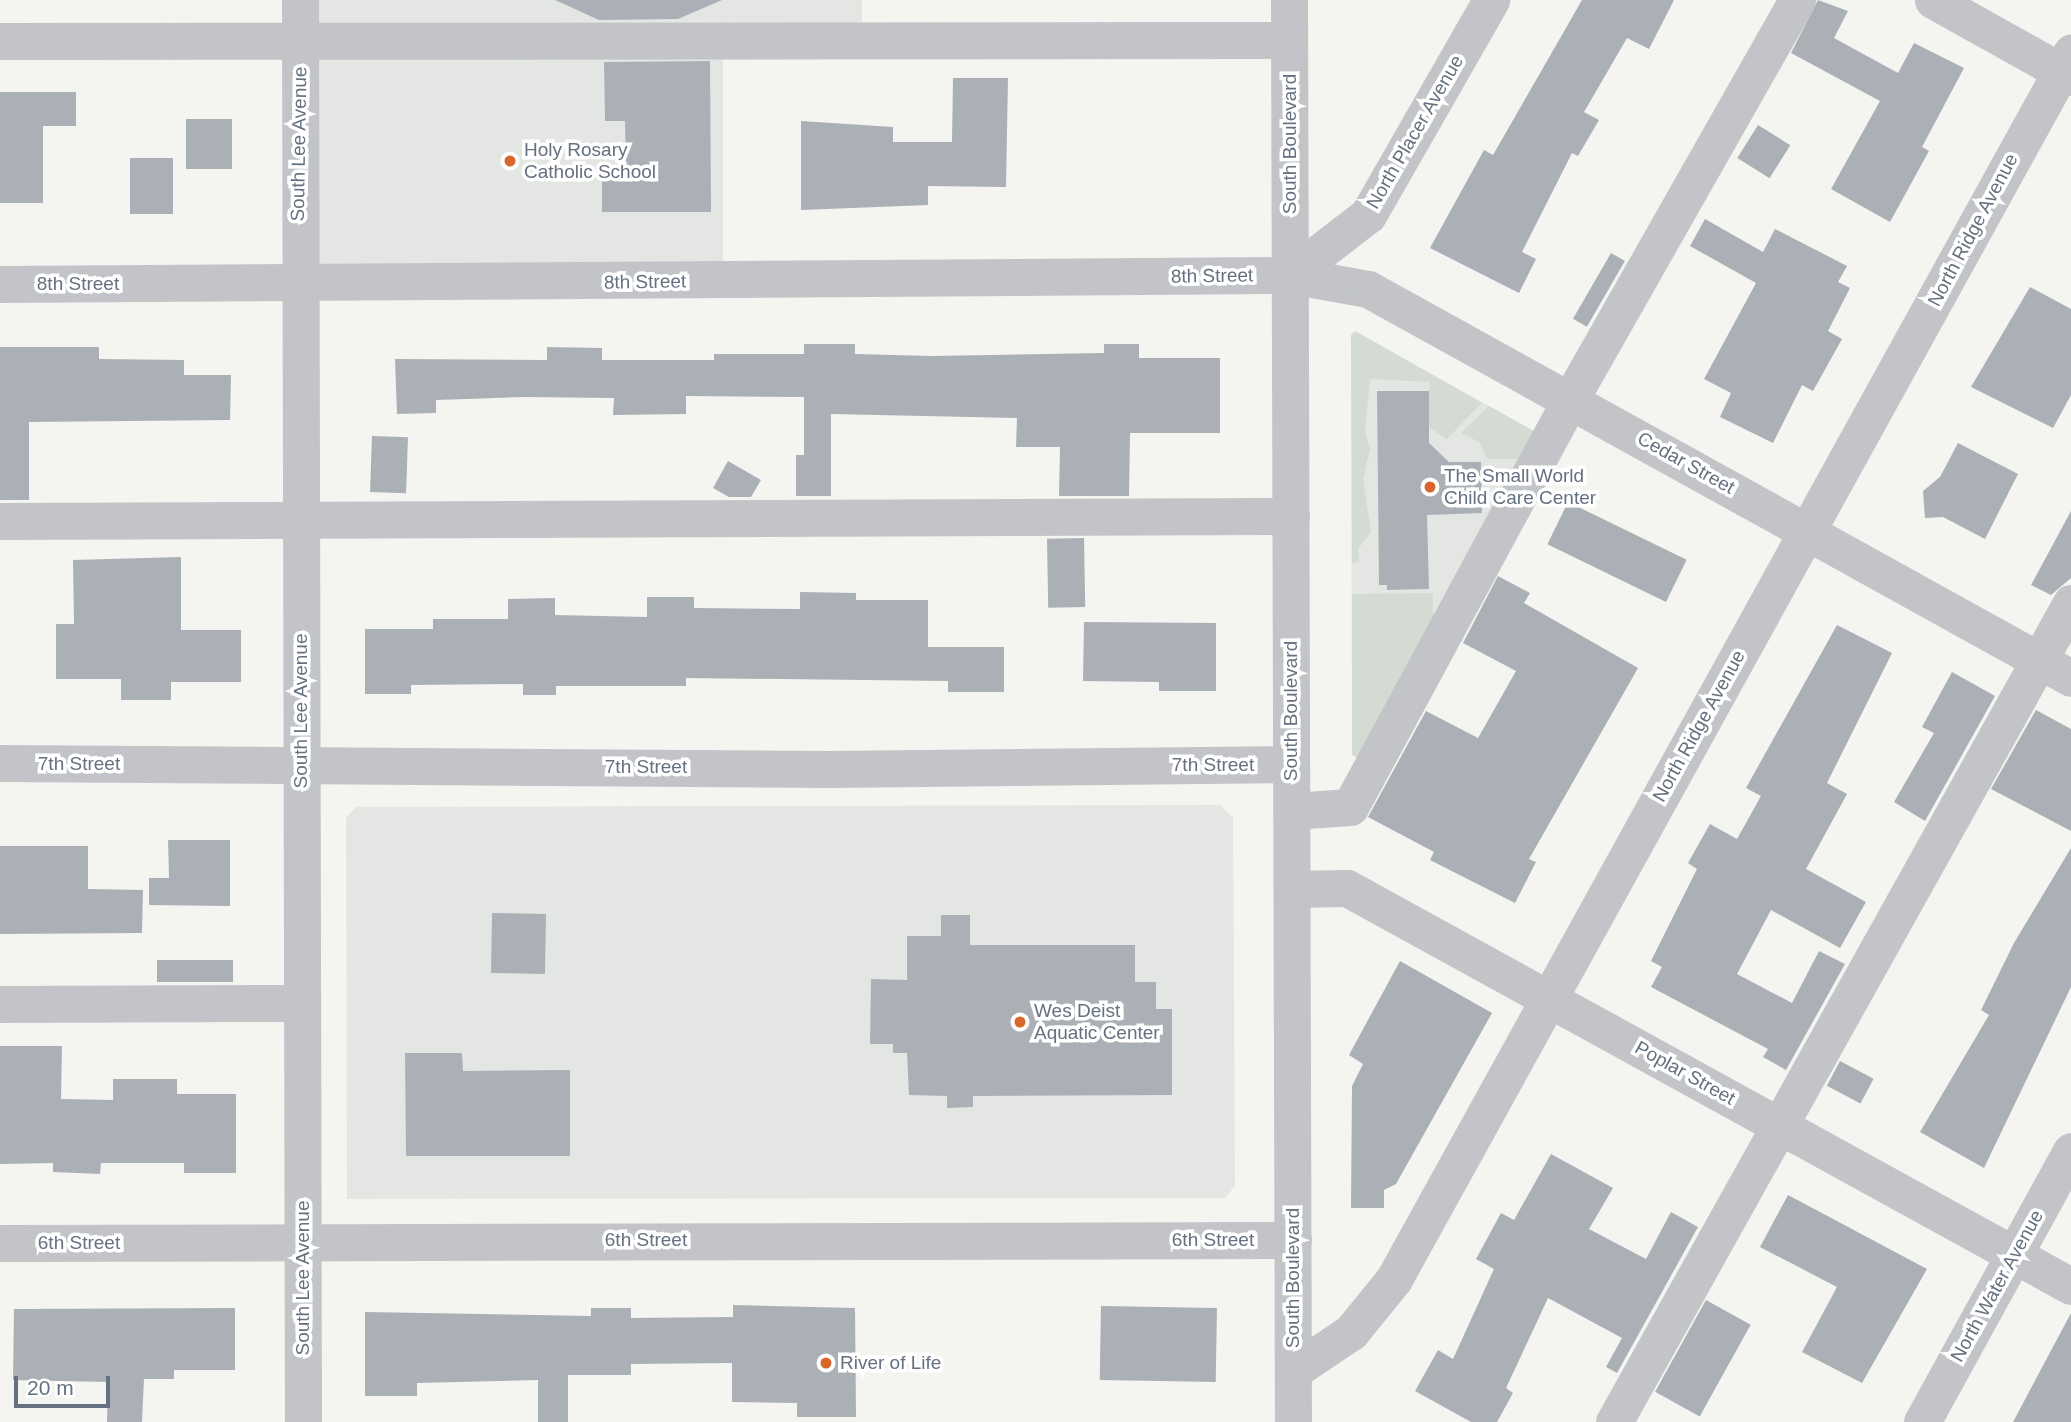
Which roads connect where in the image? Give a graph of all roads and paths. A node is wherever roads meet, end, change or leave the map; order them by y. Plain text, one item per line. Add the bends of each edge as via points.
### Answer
1 (300, 0) edge
2 (1289, 0) edge
3 (1491, 0) edge
4 (1797, 0) edge
5 (1933, 0) edge
6 (1289, 40) junction
7 (0, 41) edge
8 (300, 42) junction
9 (2068, 67) edge
10 (1290, 275) junction
11 (0, 284) edge
12 (298, 285) junction
13 (1571, 398) junction
14 (1291, 516) junction
15 (0, 521) edge
16 (300, 523) junction
17 (1807, 531) junction
18 (2071, 603) edge
19 (2055, 669) edge
20 (0, 763) edge
21 (1291, 764) junction
22 (302, 765) junction
23 (1292, 811) junction
24 (1292, 889) junction
25 (1548, 998) junction
26 (301, 1003) junction
27 (0, 1004) edge
28 (1780, 1125) junction
29 (2071, 1151) edge
30 (1293, 1240) junction
31 (303, 1241) junction
32 (0, 1243) edge
33 (2014, 1255) junction
34 (2071, 1286) edge
35 (1293, 1371) junction
36 (303, 1422) edge
37 (1293, 1422) edge
38 (1614, 1422) edge
39 (1922, 1422) edge

1 - 8 street, South Lee Avenue
2 - 6 street, South Boulevard
3 - 10 street, North Placer Avenue via 1368,215
4 - 13 street
5 - 9 street
6 - 8 street
6 - 10 street, South Boulevard
7 - 8 street
8 - 12 street, South Lee Avenue
9 - 17 street, North Ridge Avenue
10 - 12 street, 8th Street
10 - 13 street, Cedar Street via 1368,289
10 - 14 street, South Boulevard
11 - 12 street, 8th Street
12 - 16 street, South Lee Avenue
13 - 17 street, Cedar Street
13 - 23 street via 1350,807
14 - 16 street
14 - 21 street, South Boulevard
15 - 16 street
16 - 22 street, South Lee Avenue
17 - 19 street, Cedar Street
17 - 25 street, North Ridge Avenue
18 - 19 street
19 - 28 street
20 - 22 street, 7th Street
21 - 22 street, 7th Street via 827,769
21 - 23 street, South Boulevard
22 - 26 street, South Lee Avenue
23 - 24 street, South Boulevard
24 - 25 street, Poplar Street via 1347,888
24 - 30 street, South Boulevard
25 - 28 street, Poplar Street
25 - 35 street, North Ridge Avenue via 1394,1279 1351,1332
26 - 27 street
26 - 31 street, South Lee Avenue
28 - 33 street, Poplar Street
28 - 38 street
29 - 33 street, North Water Avenue
30 - 31 street, 6th Street
30 - 35 street, South Boulevard
31 - 32 street, 6th Street
31 - 36 street, South Lee Avenue
33 - 34 street, Poplar Street
33 - 39 street, North Water Avenue
35 - 37 street, South Boulevard

